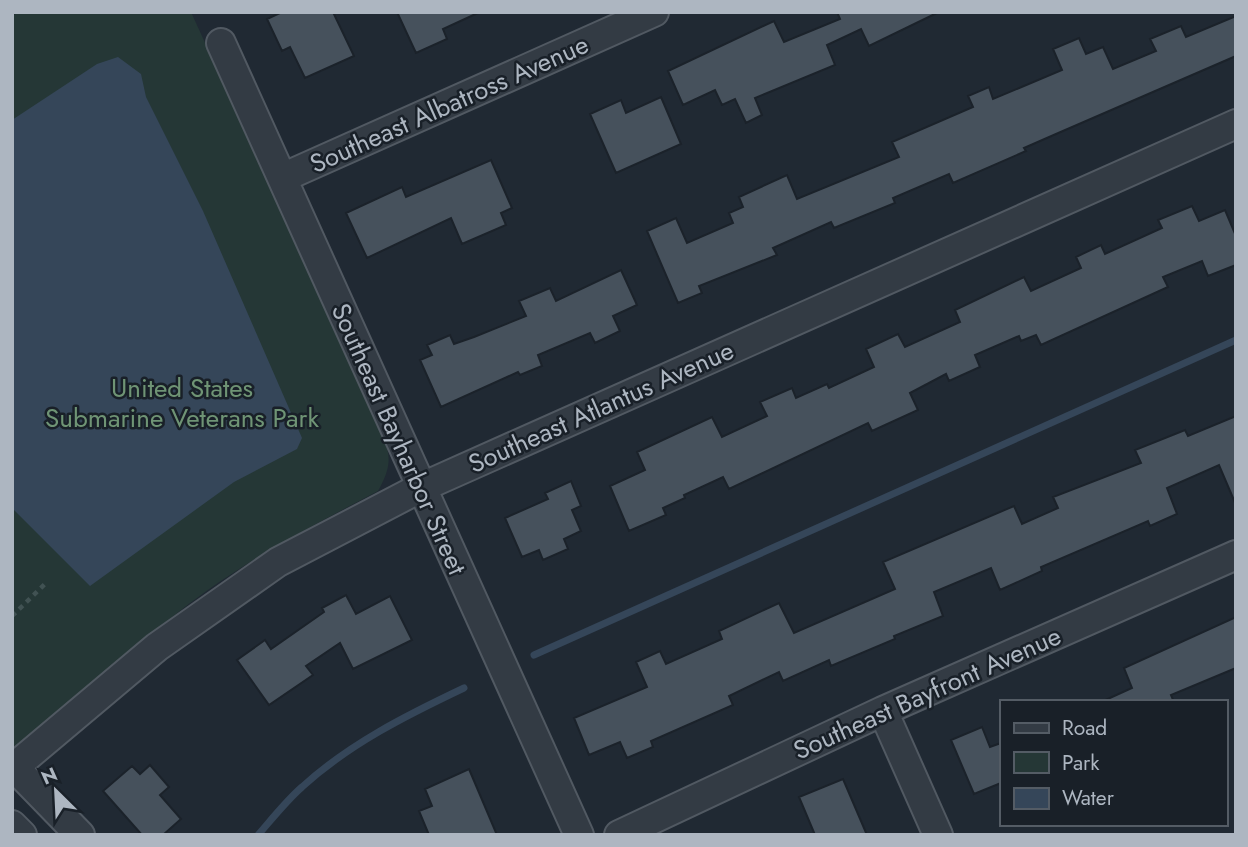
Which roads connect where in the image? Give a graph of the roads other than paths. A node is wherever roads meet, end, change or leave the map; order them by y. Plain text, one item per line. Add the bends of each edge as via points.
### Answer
1 (654, 12) edge
2 (220, 43) dead end
3 (1236, 124) edge
4 (282, 178) junction
5 (420, 488) junction
6 (1236, 555) edge
7 (883, 711) junction
8 (13, 767) edge
9 (12, 825) edge
10 (22, 835) edge
11 (80, 835) edge
12 (579, 835) edge
13 (619, 835) edge
14 (938, 835) edge

1 - 4 street, Southeast Albatross Avenue
2 - 4 street, Southeast Bayharbor Street
3 - 5 street, Southeast Atlantus Avenue
4 - 5 street, Southeast Bayharbor Street
5 - 8 street, Southeast Atlantus Avenue via 278,562 156,647
5 - 12 street, Southeast Bayharbor Street
6 - 7 street, Southeast Bayfront Avenue
7 - 13 street, Southeast Bayfront Avenue
7 - 14 street
8 - 11 street
9 - 10 street

